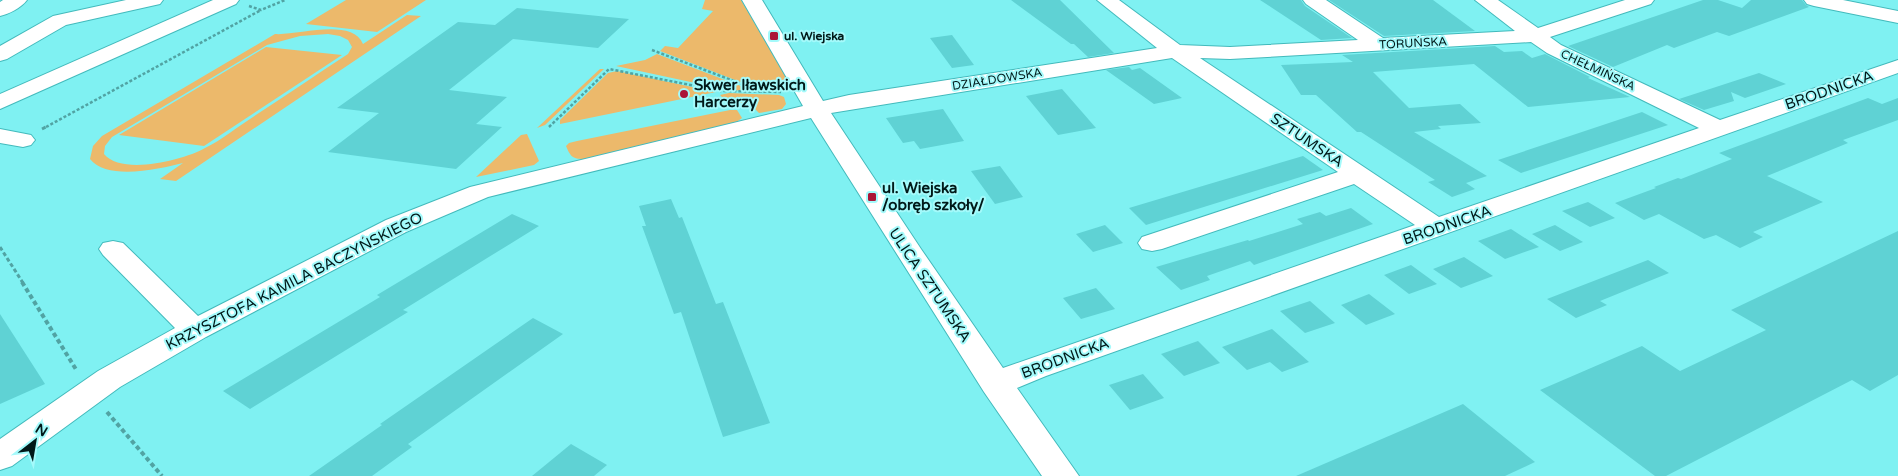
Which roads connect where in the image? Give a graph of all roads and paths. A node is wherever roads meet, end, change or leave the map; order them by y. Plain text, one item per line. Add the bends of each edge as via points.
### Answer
1 (17, 0) edge
2 (153, 0) edge
3 (229, 0) edge
4 (284, 0) edge
5 (752, 0) edge
6 (1107, 0) edge
7 (1313, 0) edge
8 (1485, 0) edge
9 (1644, 0) edge
10 (1814, 0) edge
11 (0, 10) edge
12 (261, 10) junction
13 (1898, 17) edge
14 (1533, 36) junction
15 (1379, 45) junction
16 (652, 50) dead end
17 (1177, 51) junction
18 (0, 54) edge
19 (1898, 66) edge
20 (784, 92) dead end
21 (765, 93) junction
22 (0, 102) edge
23 (817, 109) junction
24 (549, 127) dead end
25 (1718, 128) junction
26 (12, 138) edge
27 (1358, 174) junction
28 (1437, 228) junction
29 (1152, 242) dead end
30 (0, 247) edge
31 (112, 249) dead end
32 (195, 330) junction
33 (996, 384) junction
34 (90, 392) junction
35 (0, 457) edge
36 (162, 476) edge
37 (1061, 476) edge

1 - 11 street
2 - 18 street via 60,20
3 - 12 path
3 - 22 street
4 - 12 path
5 - 23 street, ULICA SZTUMSKA
6 - 17 street, SZTUMSKA
7 - 15 street
8 - 14 street, CHEŁMIŃSKA
9 - 14 street, TORUŃSKA
10 - 13 street
12 - 26 path
14 - 15 street, TORUŃSKA
14 - 25 street, CHEŁMIŃSKA
15 - 17 street, TORUŃSKA via 1230,53
16 - 21 path
17 - 23 street, DZIAŁDOWSKA
17 - 27 street, SZTUMSKA
19 - 25 street, BRODNICKA
20 - 21 path
21 - 24 path via 721,91 609,69
23 - 32 street, KRZYSZTOFA KAMILA BACZYŃSKIEGO via 479,192 396,226
23 - 33 street, ULICA SZTUMSKA
25 - 28 street, BRODNICKA
27 - 28 street, SZTUMSKA
27 - 29 street
28 - 33 street, BRODNICKA
30 - 34 path
31 - 32 street
32 - 34 street, KRZYSZTOFA KAMILA BACZYŃSKIEGO
33 - 37 street, ULICA SZTUMSKA
34 - 35 street, KRZYSZTOFA KAMILA BACZYŃSKIEGO
34 - 36 path

